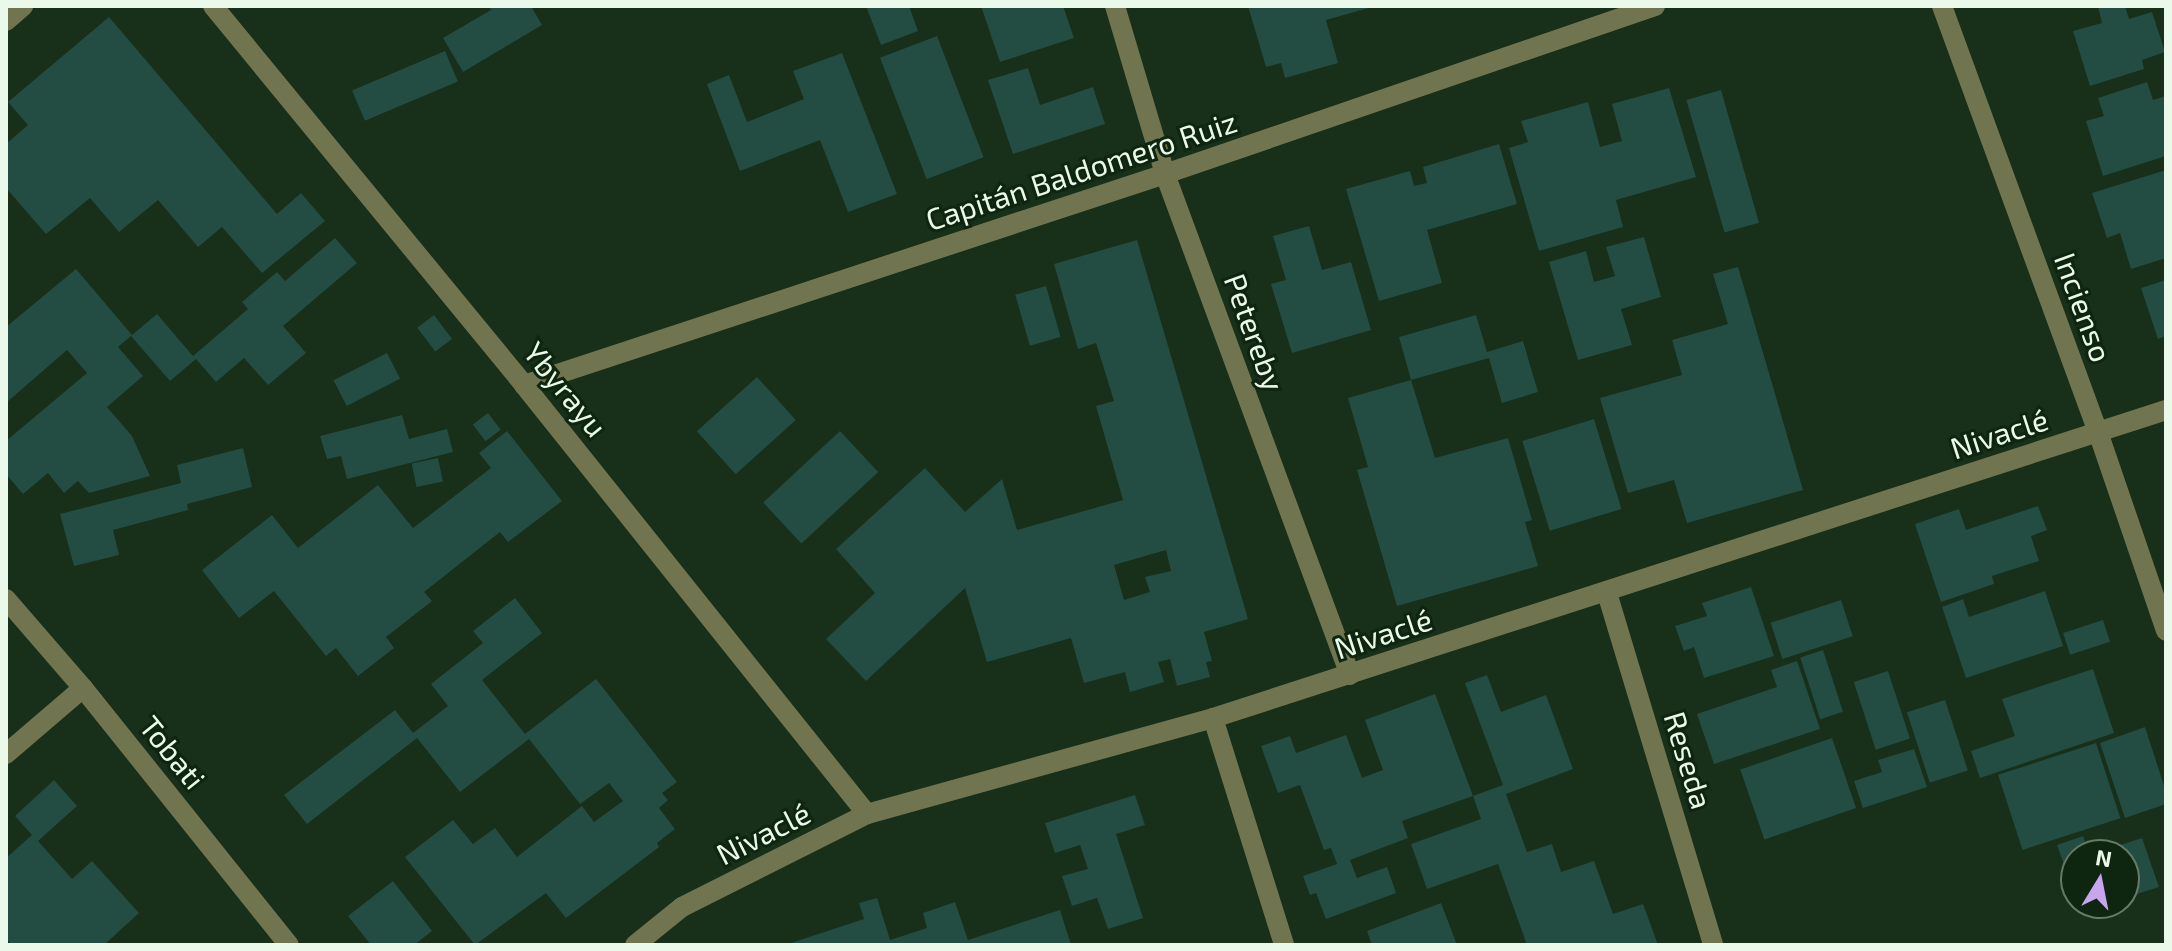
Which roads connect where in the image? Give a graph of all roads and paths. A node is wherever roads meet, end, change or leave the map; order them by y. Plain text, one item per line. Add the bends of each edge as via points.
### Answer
1 (23, 6) edge
2 (213, 6) edge
3 (1115, 6) edge
4 (1655, 6) edge
5 (1942, 6) edge
6 (6, 21) edge
7 (1165, 174) junction
8 (524, 385) junction
9 (2166, 410) edge
10 (2098, 432) junction
11 (1607, 593) junction
12 (6, 599) edge
13 (2166, 631) edge
14 (1350, 675) junction
15 (83, 688) junction
16 (1213, 718) junction
17 (6, 754) edge
18 (867, 814) junction
19 (289, 945) edge
20 (635, 945) edge
21 (1284, 945) edge
22 (1713, 945) edge

1 - 6 street
2 - 8 street, Ybyrayu
3 - 7 street, Petereby
4 - 7 street, Capitán Baldomero Ruiz
5 - 10 street, Incienso
7 - 8 street, Capitán Baldomero Ruiz
7 - 14 street, Petereby
8 - 18 street, Ybyrayu
9 - 10 street, Nivaclé
10 - 11 street, Nivaclé
10 - 13 street, Incienso
11 - 14 street, Nivaclé
11 - 22 street, Reseda
12 - 15 street, Tobati
14 - 16 street, Nivaclé
15 - 17 street
15 - 19 street, Tobati
16 - 18 street, Nivaclé
16 - 21 street
18 - 20 street, Nivaclé via 682,907

